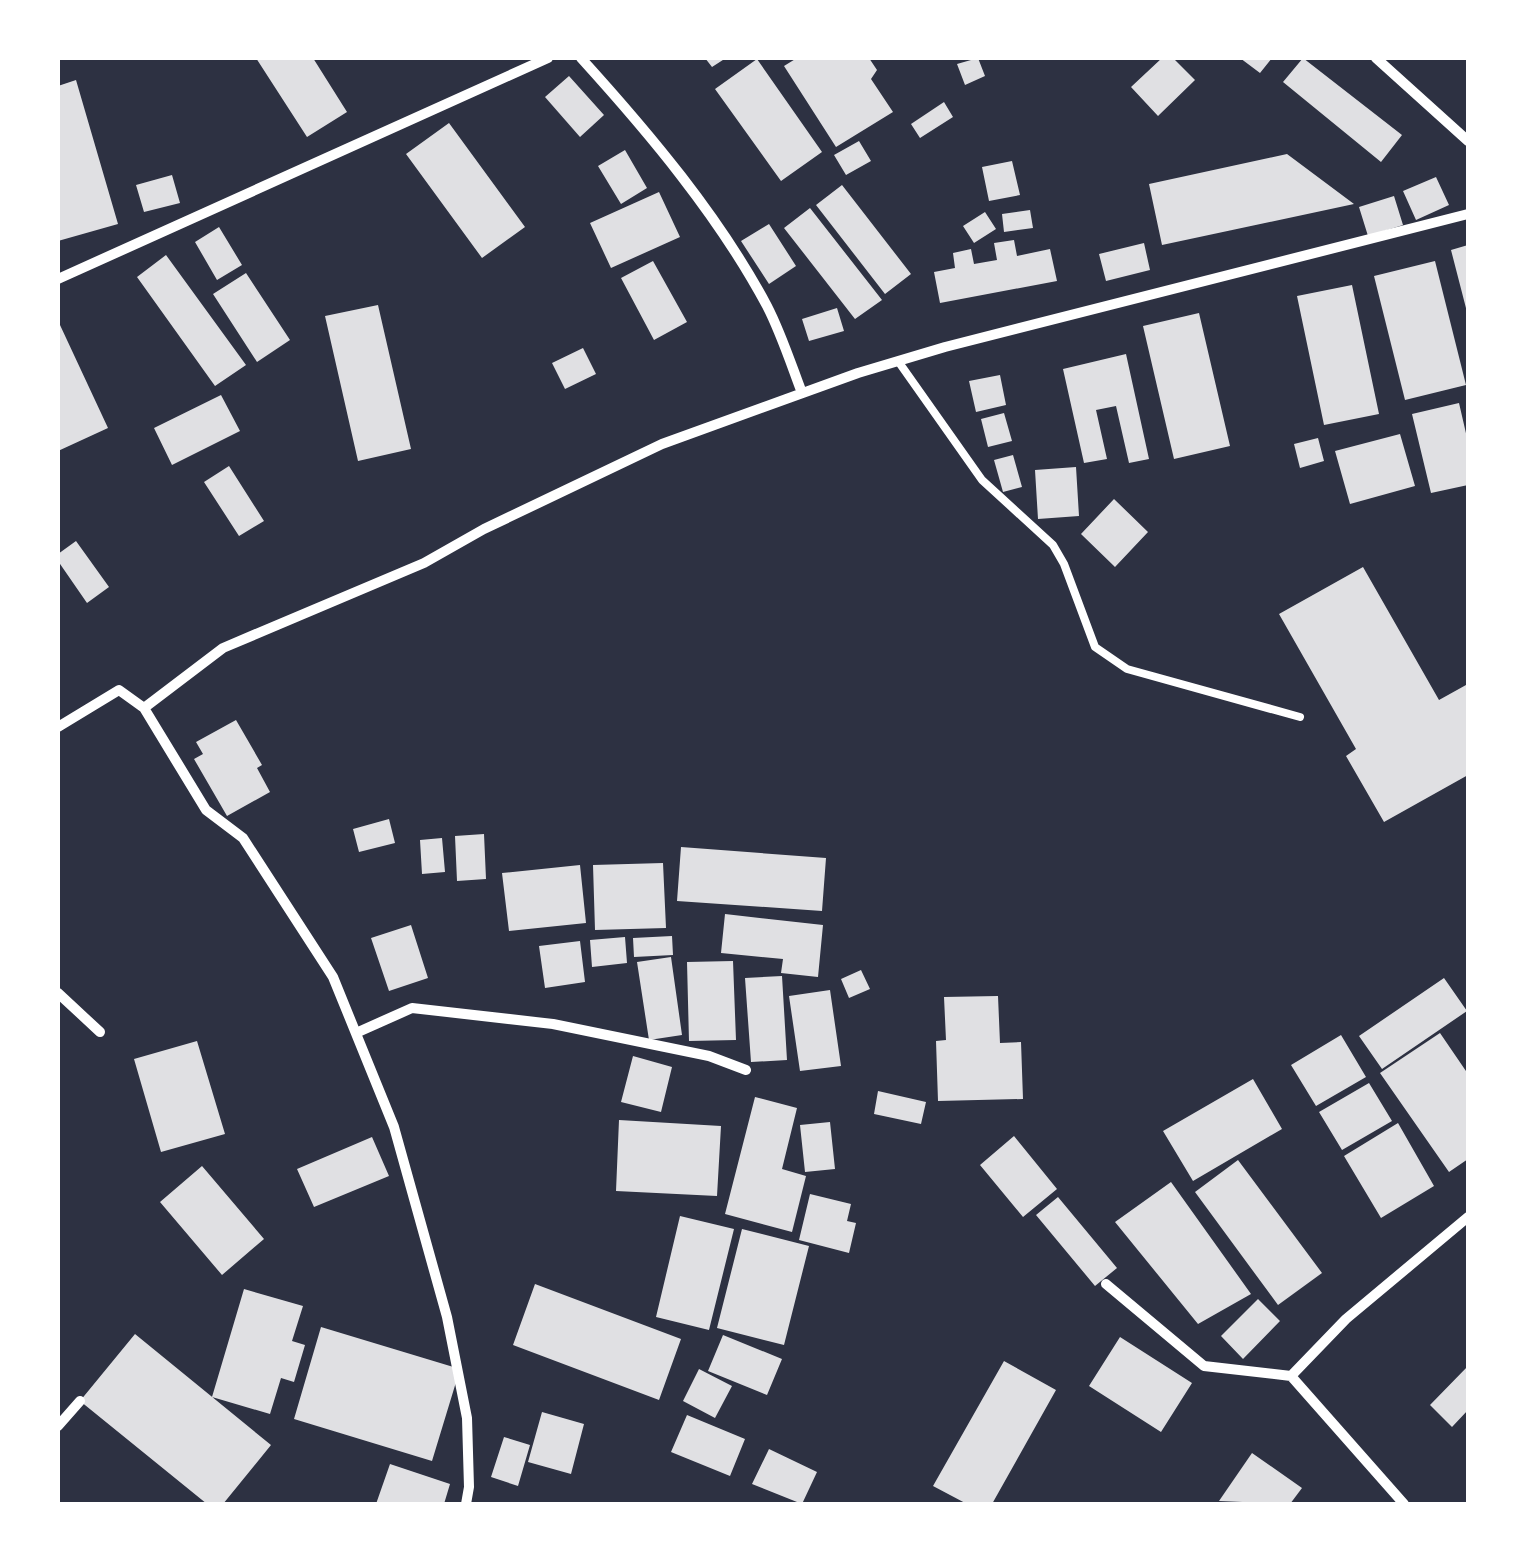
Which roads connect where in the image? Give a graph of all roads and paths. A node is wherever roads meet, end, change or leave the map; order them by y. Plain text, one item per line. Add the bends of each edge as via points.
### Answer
1 (548, 58) edge
2 (581, 58) edge
3 (1376, 58) edge
4 (1468, 141) edge
5 (1468, 214) edge
6 (58, 279) edge
7 (898, 361) junction
8 (802, 392) junction
9 (144, 708) junction
10 (1300, 717) dead end
11 (58, 727) edge
12 (58, 993) edge
13 (100, 1032) dead end
14 (356, 1033) junction
15 (746, 1070) dead end
16 (1468, 1217) edge
17 (1106, 1284) dead end
18 (1290, 1376) junction
19 (80, 1402) dead end
20 (58, 1426) edge
21 (466, 1504) edge
22 (1404, 1504) edge

1 - 6 street
2 - 8 street via 642,125 734,254 768,307
3 - 4 street
5 - 7 street
7 - 8 street
7 - 10 lane via 982,480 1052,546 1095,647 1126,669
8 - 9 street via 662,444 424,563 224,648
9 - 11 street via 118,690
9 - 14 street via 206,810 244,838 332,977
12 - 13 street
14 - 15 street via 412,1008 553,1024 709,1056
14 - 21 street via 394,1127 458,1363 467,1418
16 - 18 street via 1346,1319
17 - 18 street via 1204,1366
18 - 22 street
19 - 20 street

